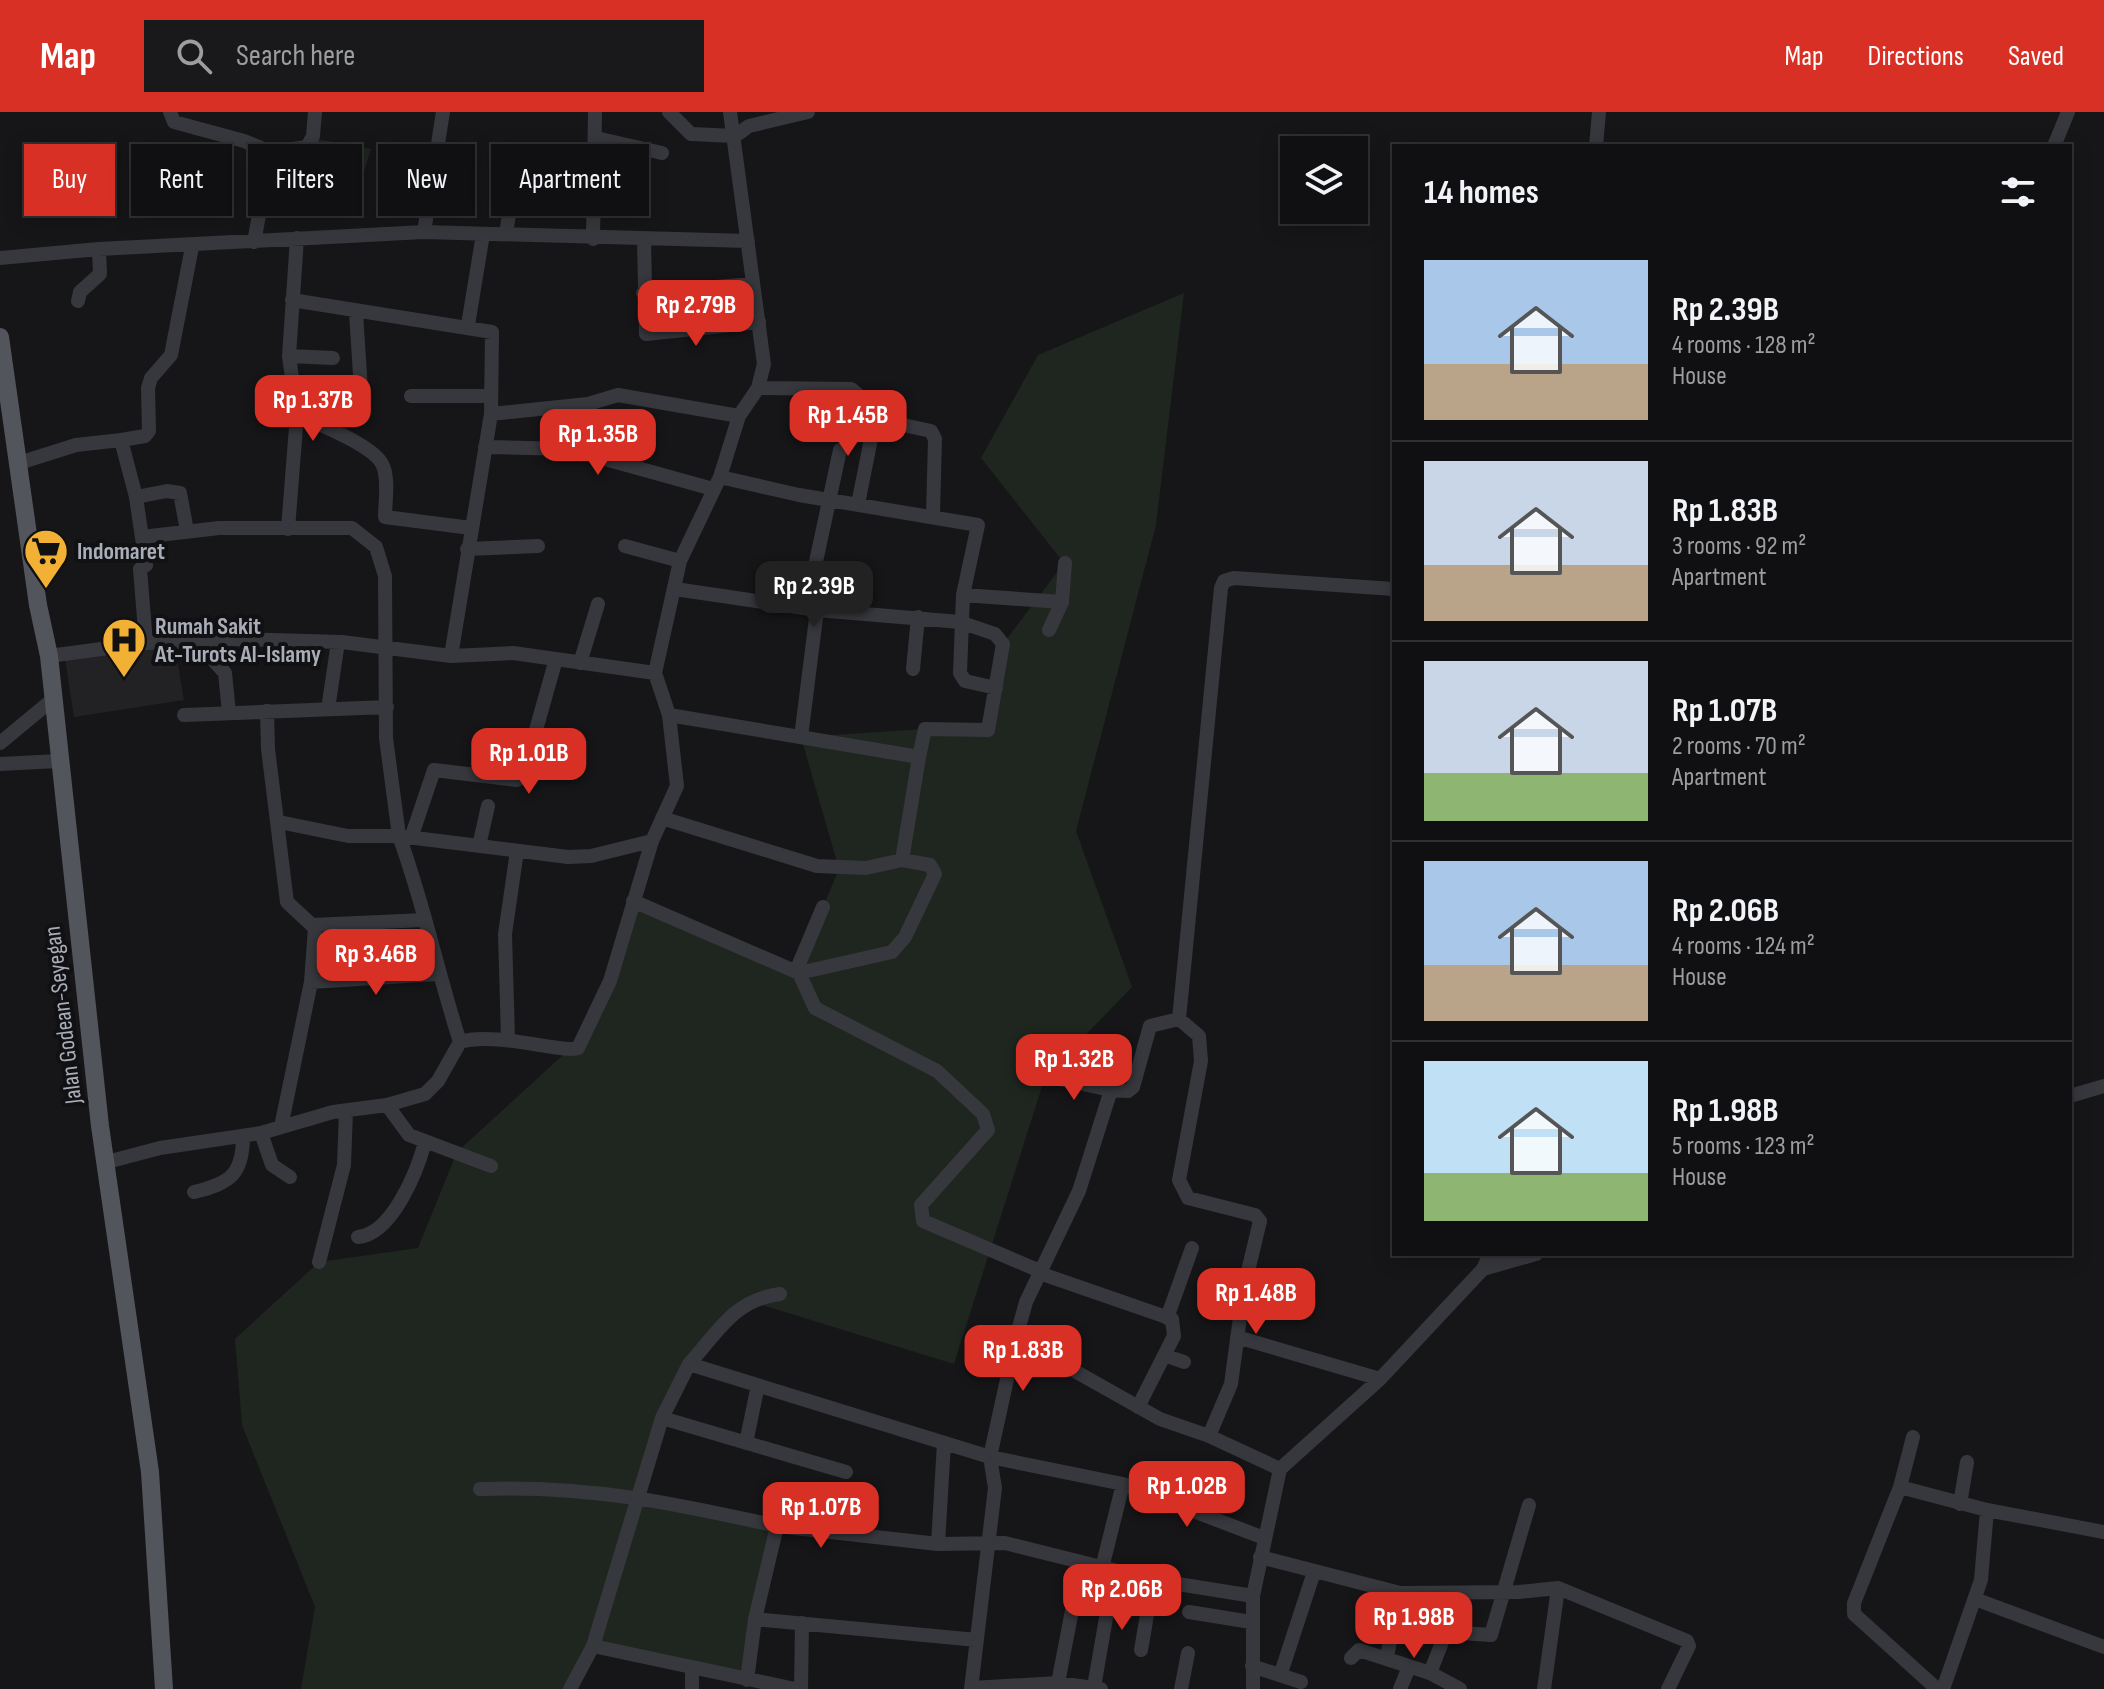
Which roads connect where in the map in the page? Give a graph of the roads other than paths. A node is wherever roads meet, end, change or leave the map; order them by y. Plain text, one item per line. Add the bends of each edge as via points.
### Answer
1 (170, 112) edge
2 (315, 112) edge
3 (443, 112) edge
4 (595, 112) edge
5 (669, 112) edge
6 (730, 112) edge
7 (808, 112) edge
8 (1599, 112) edge
9 (2068, 112) edge
10 (735, 136) junction
11 (596, 138) junction
12 (251, 144) edge
13 (309, 144) edge
14 (1596, 144) edge
15 (2055, 144) edge
16 (662, 153) dead end
17 (259, 216) edge
18 (509, 216) edge
19 (424, 232) junction
20 (483, 234) junction
21 (506, 234) junction
22 (297, 238) junction
23 (593, 239) junction
24 (644, 240) junction
25 (748, 241) junction
26 (254, 242) junction
27 (192, 247) junction
28 (99, 249) junction
29 (0, 258) edge
30 (753, 284) junction
31 (643, 293) junction
32 (292, 300) junction
33 (78, 301) dead end
34 (356, 313) junction
35 (759, 322) junction
36 (468, 325) junction
37 (0, 337) edge
38 (289, 356) junction
39 (333, 358) dead end
40 (758, 388) junction
41 (361, 390) dead end
42 (411, 396) dead end
43 (490, 396) junction
44 (297, 414) junction
45 (491, 414) junction
46 (739, 416) junction
47 (875, 419) junction
48 (121, 440) junction
49 (485, 447) junction
50 (840, 450) dead end
51 (19, 463) junction
52 (717, 483) junction
53 (136, 497) junction
54 (832, 501) junction
55 (858, 504) junction
56 (933, 515) junction
57 (385, 517) junction
58 (471, 528) junction
59 (288, 529) junction
60 (187, 531) junction
61 (142, 537) junction
62 (372, 542) junction
63 (538, 546) dead end
64 (625, 546) dead end
65 (467, 549) junction
66 (680, 561) junction
67 (1065, 563) dead end
68 (675, 589) junction
69 (1392, 589) edge
70 (963, 595) junction
71 (1062, 602) junction
72 (598, 604) dead end
73 (812, 609) junction
74 (918, 617) junction
75 (960, 622) junction
76 (1049, 630) dead end
77 (212, 639) junction
78 (338, 642) junction
79 (146, 643) junction
80 (384, 647) junction
81 (49, 656) junction
82 (451, 656) junction
83 (556, 659) junction
84 (580, 663) junction
85 (913, 669) dead end
86 (655, 673) junction
87 (996, 688) junction
88 (52, 700) junction
89 (387, 707) junction
90 (328, 709) junction
91 (267, 711) junction
92 (229, 713) junction
93 (184, 715) dead end
94 (669, 715) junction
95 (801, 737) junction
96 (0, 743) edge
97 (919, 757) junction
98 (58, 761) junction
99 (0, 764) edge
100 (488, 806) dead end
101 (662, 818) junction
102 (279, 822) junction
103 (405, 837) junction
104 (652, 841) junction
105 (479, 846) junction
106 (517, 851) junction
107 (902, 860) junction
108 (633, 901) junction
109 (823, 907) dead end
110 (425, 920) junction
111 (312, 925) junction
112 (797, 972) junction
113 (438, 974) junction
114 (311, 982) junction
115 (1179, 1019) junction
116 (508, 1039) junction
117 (460, 1042) junction
118 (1045, 1076) dead end
119 (2104, 1086) edge
120 (1111, 1090) junction
121 (2072, 1095) edge
122 (387, 1105) junction
123 (346, 1111) junction
124 (281, 1127) junction
125 (261, 1133) junction
126 (243, 1136) junction
127 (425, 1142) junction
128 (107, 1162) junction
129 (491, 1166) dead end
130 (290, 1177) dead end
131 (194, 1192) dead end
132 (358, 1237) dead end
133 (1192, 1248) dead end
134 (1489, 1256) edge
135 (1529, 1256) edge
136 (319, 1262) dead end
137 (1483, 1269) junction
138 (1039, 1272) junction
139 (780, 1294) dead end
140 (1167, 1318) junction
141 (1237, 1337) junction
142 (1016, 1338) junction
143 (1164, 1355) junction
144 (1184, 1362) dead end
145 (689, 1364) junction
146 (1380, 1379) junction
147 (758, 1385) junction
148 (1138, 1407) junction
149 (662, 1418) junction
150 (1209, 1436) junction
151 (1913, 1437) dead end
152 (746, 1443) junction
153 (944, 1443) junction
154 (990, 1457) junction
155 (1967, 1462) dead end
156 (1280, 1469) junction
157 (846, 1472) dead end
158 (1123, 1484) junction
159 (1900, 1487) junction
160 (480, 1489) dead end
161 (639, 1496) junction
162 (1960, 1504) junction
163 (1529, 1505) dead end
164 (1987, 1510) junction
165 (777, 1526) junction
166 (2104, 1532) edge
167 (1264, 1538) junction
168 (938, 1544) junction
169 (990, 1544) junction
170 (1260, 1557) junction
171 (1081, 1564) junction
172 (1108, 1570) junction
173 (1314, 1572) junction
174 (1153, 1580) junction
175 (1558, 1588) junction
176 (1501, 1592) junction
177 (1400, 1593) junction
178 (1444, 1594) junction
179 (1253, 1596) junction
180 (1975, 1599) junction
181 (1189, 1612) dead end
182 (755, 1619) junction
183 (1251, 1622) junction
184 (802, 1623) junction
185 (1446, 1632) junction
186 (977, 1640) junction
187 (593, 1646) junction
188 (2104, 1647) edge
189 (1141, 1650) dead end
190 (1188, 1653) dead end
191 (1387, 1656) junction
192 (1351, 1658) dead end
193 (1252, 1666) junction
194 (1409, 1667) junction
195 (692, 1668) junction
196 (1281, 1673) junction
197 (1430, 1673) junction
198 (747, 1680) junction
199 (1301, 1682) dead end
200 (1058, 1683) junction
201 (971, 1688) edge
202 (1098, 1688) edge
203 (164, 1689) edge
204 (570, 1689) edge
205 (692, 1689) edge
206 (795, 1689) edge
207 (801, 1689) edge
208 (1181, 1689) edge
209 (1253, 1689) edge
210 (1400, 1689) edge
211 (1460, 1689) edge
212 (1544, 1689) edge
213 (1668, 1689) edge
214 (1940, 1689) edge

1 - 12 street via 174,122
2 - 13 street
3 - 19 street
4 - 11 street
5 - 10 street via 691,134
6 - 10 street
7 - 10 street via 749,126
8 - 14 street
9 - 15 street
10 - 25 street
11 - 16 street
11 - 23 street
17 - 26 street
18 - 21 street
19 - 20 street
19 - 22 street
20 - 21 street
20 - 36 street
21 - 23 street
22 - 26 street
22 - 32 street
23 - 24 street
24 - 25 street
24 - 31 street
25 - 30 street
26 - 27 street
27 - 28 street
27 - 48 street via 171,355 148,388 149,431
28 - 29 street
28 - 33 street via 100,274 80,292
30 - 31 street
30 - 35 street
31 - 35 street via 648,335
32 - 34 street
32 - 38 street
34 - 36 street
34 - 41 street
35 - 40 street via 764,364
36 - 43 street via 492,332
37 - 51 main road, Jalan Godean-Seyegan
38 - 39 street
38 - 44 street
40 - 46 street
40 - 47 street via 851,389 868,403
42 - 43 street
43 - 45 street
44 - 57 street via 381,461
44 - 59 street
45 - 46 street via 588,404 618,395
45 - 49 street
46 - 52 street
47 - 55 street
47 - 56 street via 935,434
48 - 51 street via 76,445
48 - 53 street
49 - 52 street via 569,449
49 - 58 street
50 - 54 street
51 - 81 main road, Jalan Godean-Seyegan
52 - 54 street
52 - 66 street
53 - 60 street via 180,493
53 - 61 street
54 - 55 street
54 - 73 street
55 - 56 street
56 - 70 street via 978,525
57 - 58 street
57 - 62 street
58 - 65 street
59 - 60 street
59 - 62 street via 352,528
60 - 61 street
61 - 79 street
62 - 80 street via 385,576
63 - 65 street
64 - 66 street
65 - 82 street
66 - 68 street
67 - 71 street
68 - 73 street
68 - 86 street
69 - 115 street via 1234,578 1222,585
70 - 71 street
70 - 75 street
71 - 76 street
72 - 84 street
73 - 74 street
73 - 95 street
74 - 75 street
74 - 85 street
75 - 87 street via 962,677
75 - 87 street via 1002,639
77 - 78 street
77 - 79 street
77 - 92 street via 215,662 225,673
78 - 80 street
78 - 90 street
79 - 81 street
80 - 82 street
80 - 89 street
81 - 88 main road, Jalan Godean-Seyegan
82 - 83 street via 513,653
83 - 84 street
83 - 103 street via 523,776 517,780 434,770
84 - 86 street
86 - 94 street
87 - 97 street via 987,731 925,729
88 - 96 street
88 - 98 main road, Jalan Godean-Seyegan
89 - 90 street
89 - 103 street via 386,738
90 - 91 street
91 - 92 street
91 - 102 street
92 - 93 street
94 - 95 street
94 - 101 street via 677,786
95 - 97 street
97 - 107 street
98 - 99 street
98 - 128 main road, Jalan Godean-Seyegan
100 - 105 street
101 - 104 street
101 - 107 street via 817,866 866,868
102 - 103 street via 348,836
102 - 111 street via 287,902
103 - 105 street
103 - 110 street
104 - 106 street via 591,856
104 - 108 street
105 - 106 street
106 - 116 street via 505,934
107 - 112 street via 930,865 935,874 898,948 885,956
108 - 112 street
108 - 116 street via 610,981 578,1048
109 - 112 street
110 - 111 street
110 - 113 street
111 - 114 street
112 - 138 street via 815,1008 937,1071 983,1114 988,1130 921,1205 923,1221
113 - 114 street
113 - 117 street
114 - 124 street
115 - 120 street via 1150,1026 1133,1087
115 - 141 street via 1195,1030 1201,1052 1179,1180 1182,1191 1188,1198 1255,1215 1260,1221
116 - 117 street
117 - 122 street via 425,1094
118 - 120 street
119 - 121 street
120 - 138 street via 1079,1191
122 - 123 street
122 - 127 street via 409,1135
123 - 124 street
123 - 136 street via 344,1165
124 - 125 street
125 - 126 street
125 - 130 street via 272,1165
126 - 128 street
126 - 131 street via 243,1159 231,1176 221,1186
127 - 129 street
127 - 132 street via 416,1173 381,1228
128 - 203 main road, Jalan Godean-Seyegan via 150,1472
133 - 140 street
134 - 137 street
135 - 137 street
137 - 146 street
138 - 140 street
138 - 142 street
139 - 145 street via 740,1307
140 - 143 street via 1176,1328
141 - 146 street
141 - 150 street via 1231,1384
142 - 148 street
142 - 154 street
143 - 144 street
143 - 148 street
145 - 147 street
145 - 149 street
146 - 156 street
147 - 152 street
147 - 153 street
148 - 150 street
149 - 152 street
149 - 161 street
150 - 156 street
151 - 159 street
152 - 157 street
153 - 154 street
153 - 168 street
154 - 158 street
154 - 169 street via 995,1488
155 - 162 street
156 - 167 street
158 - 167 street
158 - 172 street
159 - 162 street
159 - 214 street via 1854,1614
160 - 161 street via 538,1487
161 - 165 street
161 - 187 street
162 - 164 street
163 - 176 street
164 - 166 street
164 - 180 street
165 - 168 street
165 - 182 street
167 - 170 street
168 - 169 street
169 - 171 street via 1005,1543
169 - 186 street
170 - 173 street
170 - 179 street
171 - 172 street
171 - 200 street
172 - 174 street
172 - 202 street
173 - 177 street
173 - 196 street
174 - 179 street
174 - 189 street
175 - 176 street
175 - 212 street
175 - 213 street via 1687,1641
176 - 178 street
176 - 185 street via 1490,1637
177 - 178 street
177 - 191 street
178 - 185 street
179 - 183 street
180 - 188 street
180 - 214 street
181 - 183 street
182 - 184 street
182 - 198 street
183 - 193 street
184 - 186 street
184 - 207 street
185 - 197 street
186 - 201 street
187 - 195 street
187 - 204 street
190 - 208 street
191 - 192 street via 1359,1650
191 - 194 street
193 - 196 street
193 - 209 street
194 - 197 street
194 - 210 street
195 - 198 street
195 - 205 street
196 - 199 street
197 - 211 street
198 - 206 street
200 - 201 street
200 - 202 street

